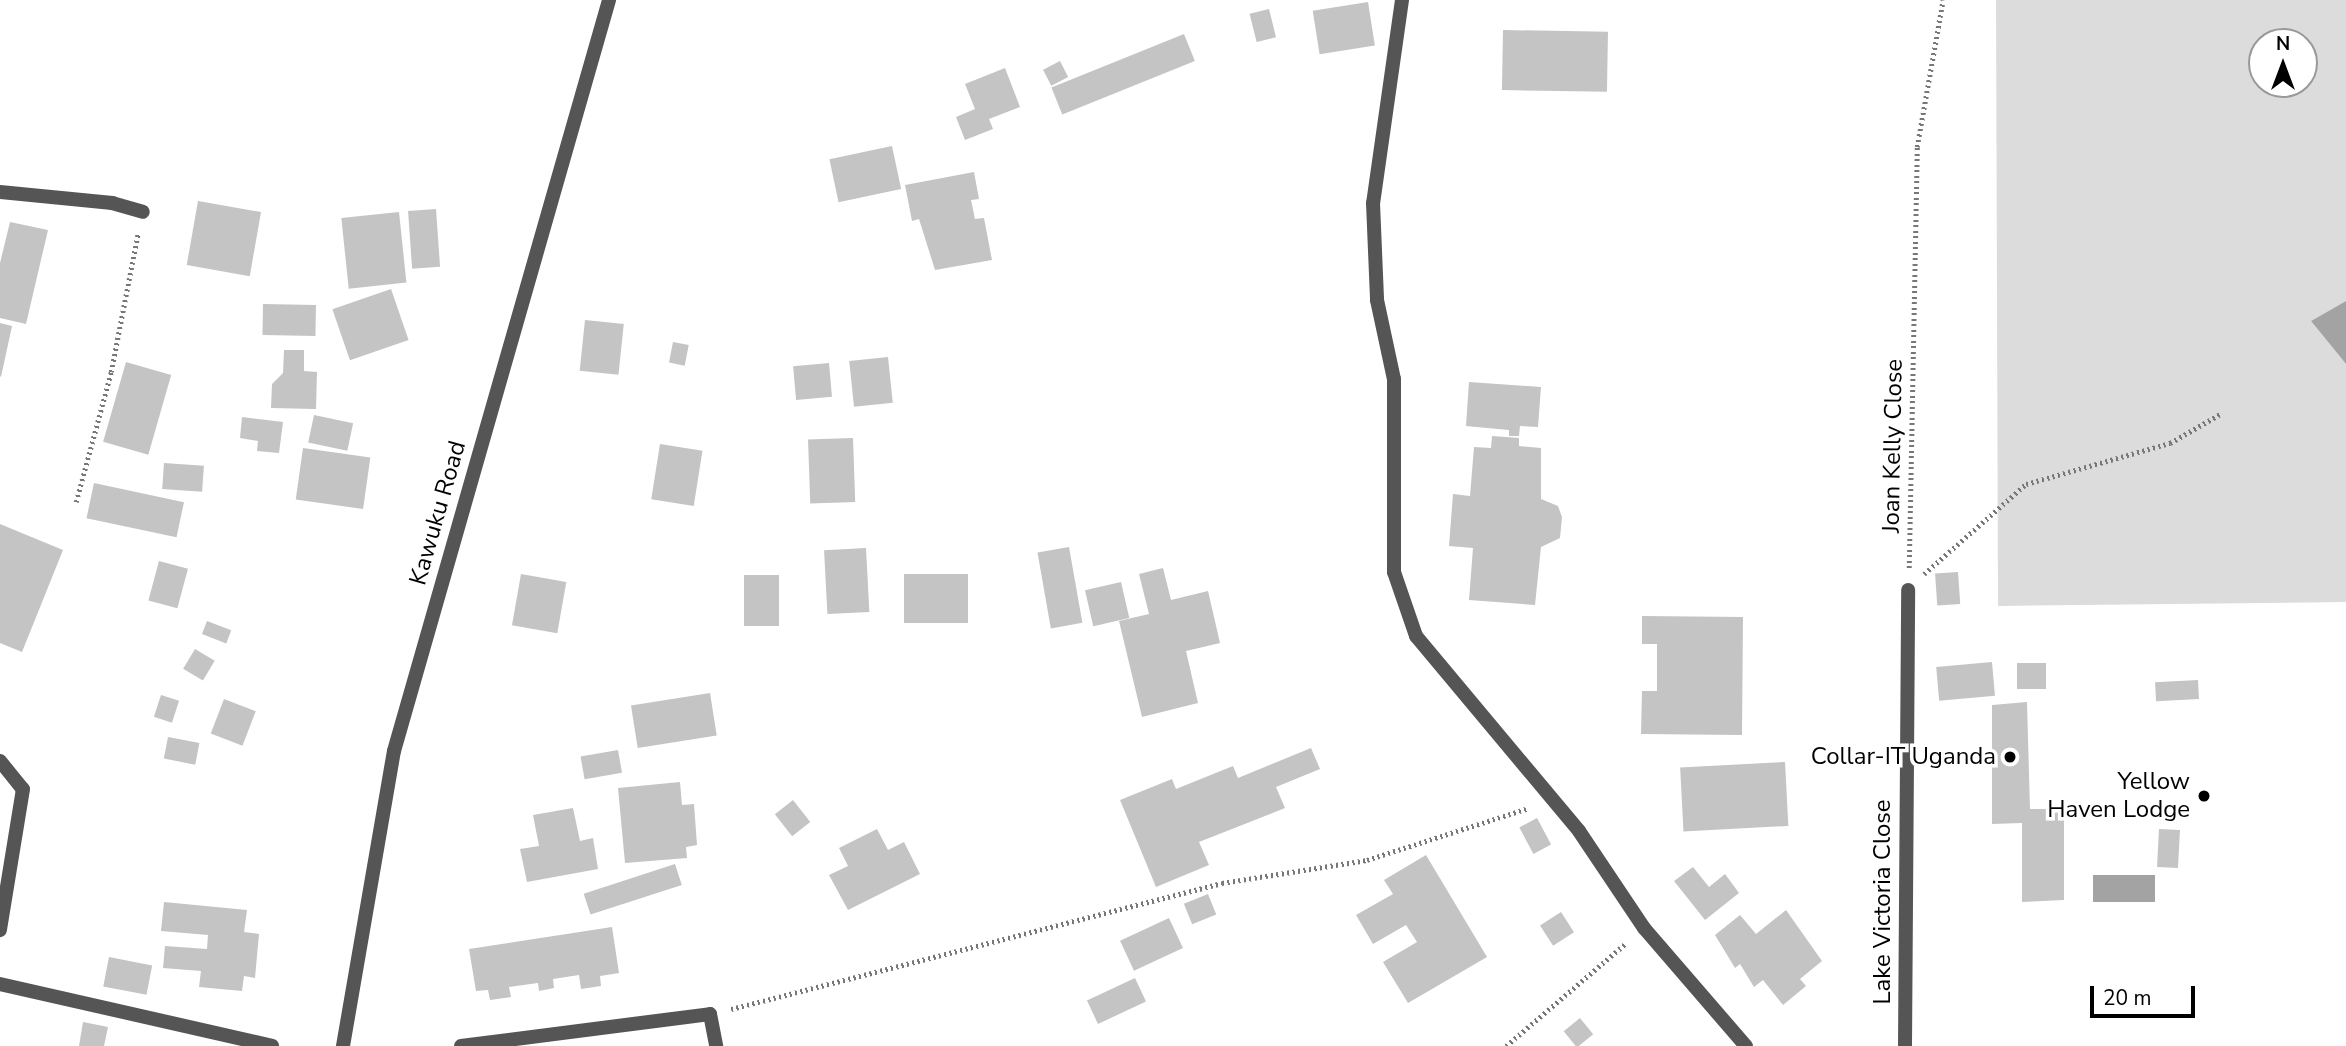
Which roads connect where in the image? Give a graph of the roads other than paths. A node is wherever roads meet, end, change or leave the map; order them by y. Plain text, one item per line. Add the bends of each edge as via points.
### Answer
1 (609, 0) edge
2 (1402, 0) edge
3 (0, 192) edge
4 (143, 212) road end
5 (1908, 590) road end
6 (0, 761) edge
7 (0, 930) edge
8 (0, 984) edge
9 (272, 1046) edge
10 (343, 1046) edge
11 (461, 1046) edge
12 (716, 1046) edge
13 (1746, 1046) edge
14 (1905, 1046) edge

1 - 10 street, Kawuku Road via 394,751
2 - 13 street via 1373,202 1377,300 1394,379 1394,572 1416,636 1463,699 1548,793 1644,928
3 - 4 street via 112,202
5 - 14 street, Lake Victoria Close
6 - 7 street via 23,789
8 - 9 street
11 - 12 street via 710,1014

